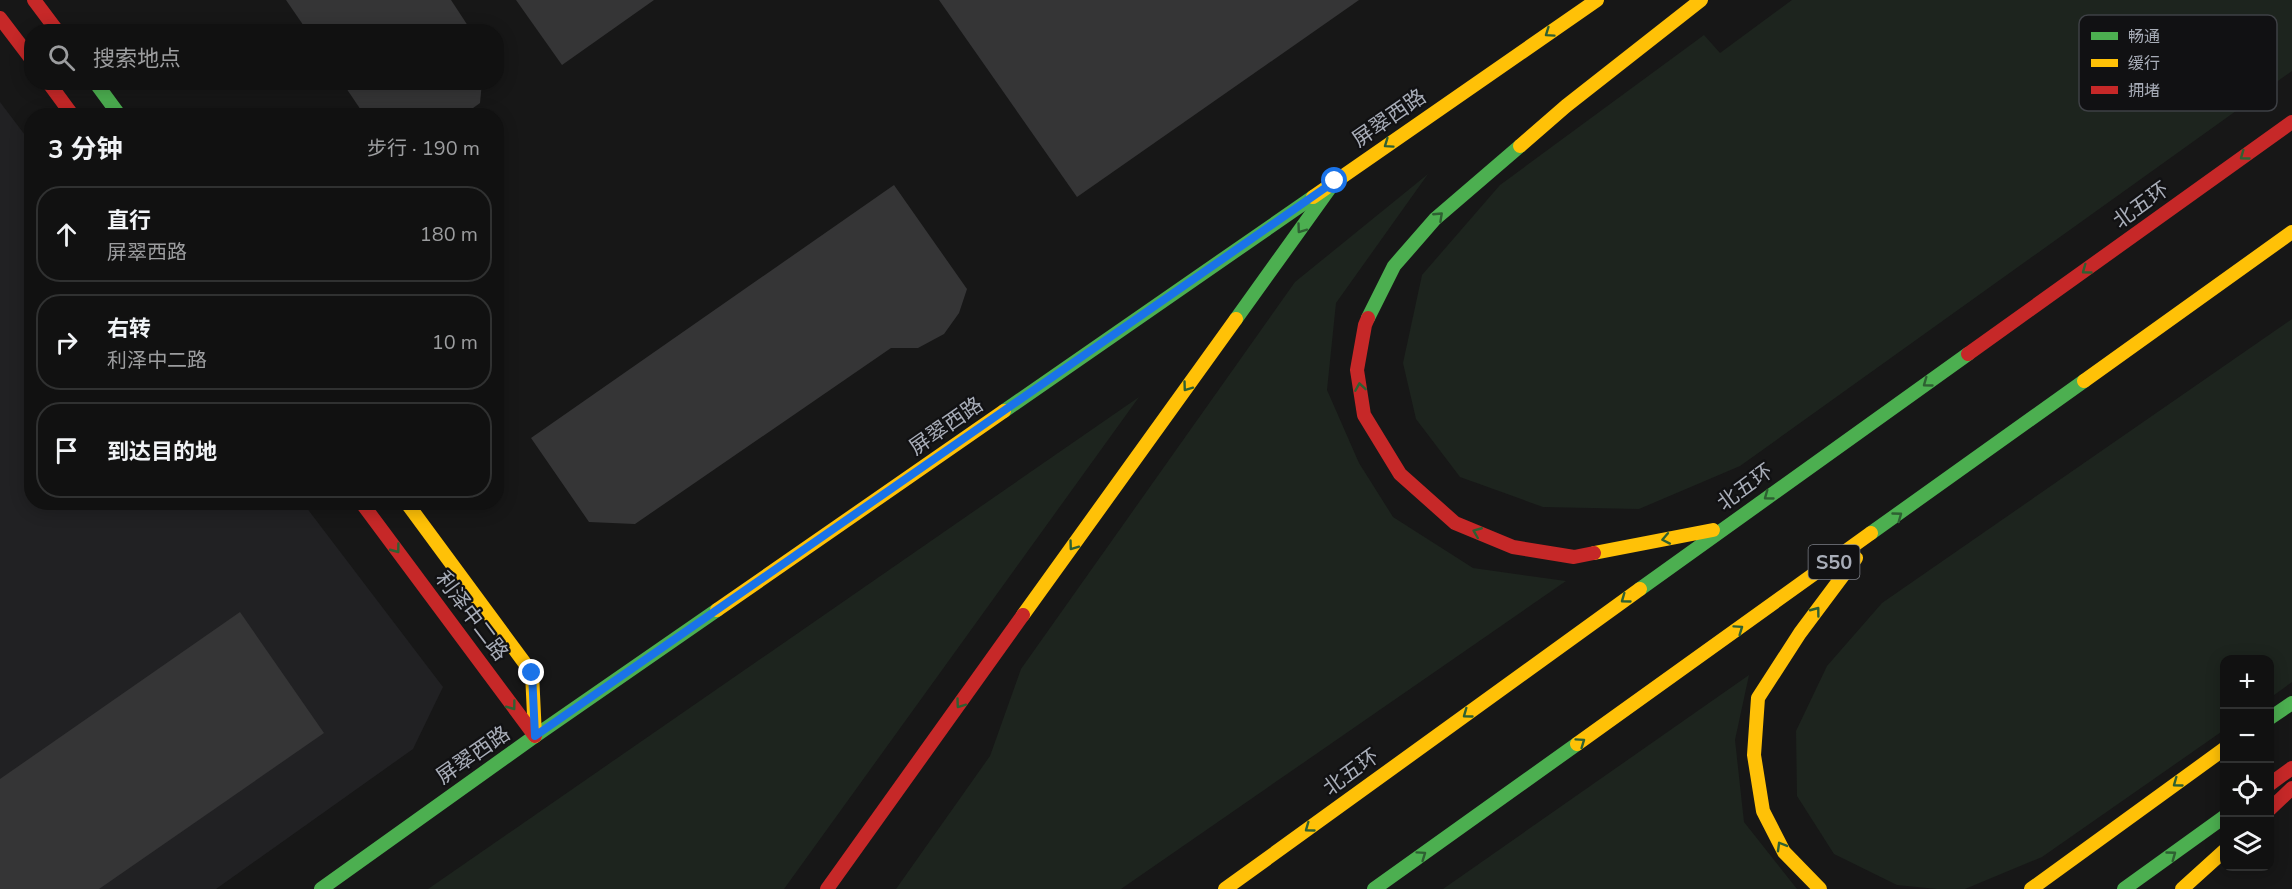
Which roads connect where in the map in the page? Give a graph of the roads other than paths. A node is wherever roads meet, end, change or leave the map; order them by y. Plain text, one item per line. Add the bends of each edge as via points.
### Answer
1 (34, 0) edge
2 (1701, 0) edge
3 (1595, 1) edge
4 (0, 18) edge
5 (52, 24) edge
6 (24, 50) edge
7 (54, 90) edge
8 (101, 90) edge
9 (67, 108) edge
10 (114, 108) edge
11 (2292, 122) edge
12 (1335, 181) junction
13 (2292, 232) edge
14 (367, 510) edge
15 (412, 510) edge
16 (1724, 528) junction
17 (1875, 532) junction
18 (2292, 703) edge
19 (2274, 715) edge
20 (535, 736) junction
21 (2220, 752) edge
22 (2292, 768) edge
23 (2274, 781) edge
24 (2292, 788) edge
25 (2274, 805) edge
26 (2220, 820) edge
27 (2220, 855) edge
28 (321, 889) edge
29 (827, 889) edge
30 (1225, 889) edge
31 (1374, 889) edge
32 (1820, 889) edge
33 (2031, 889) edge
34 (2124, 889) edge
35 (2182, 889) edge

1 - 5 main road
16 -> 2 main road via 1574,557 1514,547 1455,524 1400,474 1364,415 1357,370 1365,325 1394,266 1435,219 1566,106
3 -> 12 main road, 屏翠西路
4 - 6 main road
7 - 9 main road
8 - 10 main road
11 -> 16 main road, 北五环
12 - 20 main road, 屏翠西路
12 -> 29 main road
17 -> 13 main road, S50
14 -> 20 main road, 利泽中二路
15 - 20 main road, 利泽中二路 via 532,673
16 -> 30 main road, 北五环
31 -> 17 main road, S50
32 -> 17 main road via 1784,852 1763,811 1754,755 1758,698 1800,633
18 - 19 main road
20 - 28 main road, 屏翠西路
21 -> 33 main road
22 - 23 main road
24 - 25 main road
34 -> 26 main road
27 - 35 main road

